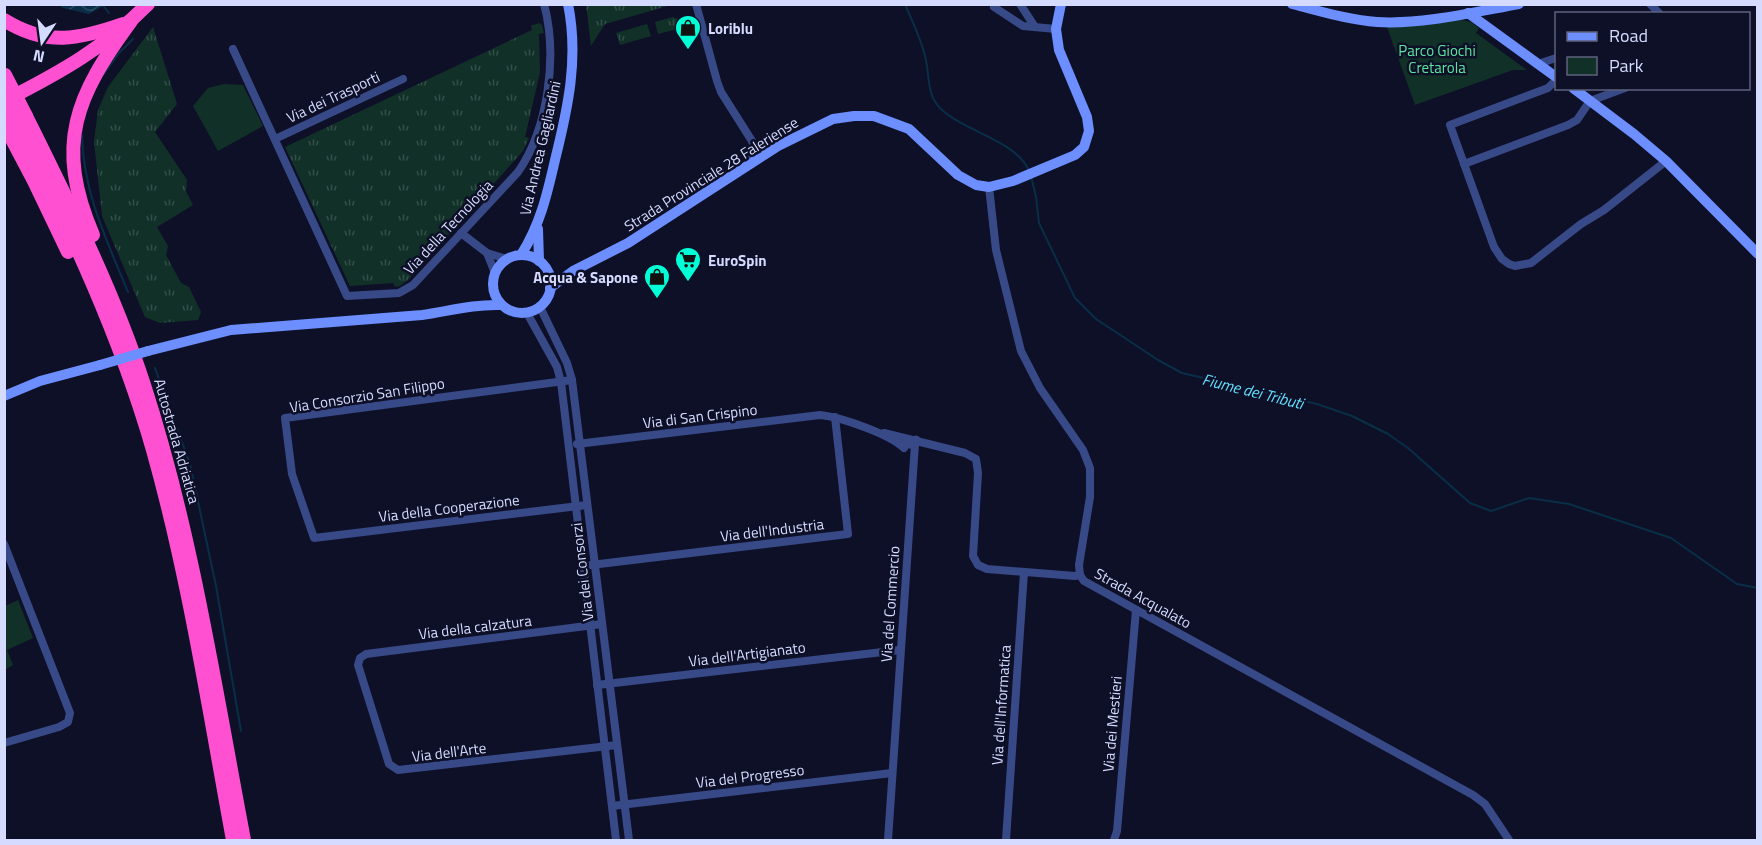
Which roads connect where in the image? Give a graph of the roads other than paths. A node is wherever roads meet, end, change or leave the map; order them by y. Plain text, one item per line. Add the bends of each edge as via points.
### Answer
1 (148, 4) edge
2 (544, 4) edge
3 (568, 4) edge
4 (696, 4) edge
5 (1020, 4) edge
6 (1061, 4) edge
7 (1292, 4) edge
8 (1519, 4) edge
9 (994, 7) dead end
10 (1486, 10) junction
11 (1468, 13) junction
12 (4, 20) edge
13 (131, 21) junction
14 (1484, 24) junction
15 (1035, 27) junction
16 (1056, 29) junction
17 (1498, 34) junction
18 (233, 49) dead end
19 (1555, 59) edge
20 (1538, 63) junction
21 (5, 74) edge
22 (1555, 77) edge
23 (403, 79) dead end
24 (1555, 81) edge
25 (1575, 90) edge
26 (1620, 90) edge
27 (4, 100) edge
28 (1590, 101) junction
29 (13, 121) edge
30 (275, 139) junction
31 (758, 147) junction
32 (1666, 161) junction
33 (1464, 164) junction
34 (989, 187) junction
35 (538, 226) junction
36 (461, 232) junction
37 (487, 253) junction
38 (1758, 254) edge
39 (521, 255) junction
40 (507, 259) junction
41 (539, 261) junction
42 (547, 270) junction
43 (573, 271) junction
44 (495, 273) junction
45 (105, 283) junction
46 (550, 288) junction
47 (493, 289) junction
48 (501, 305) junction
49 (469, 306) junction
50 (540, 307) junction
51 (527, 313) junction
52 (572, 380) junction
53 (561, 382) junction
54 (4, 396) edge
55 (835, 417) junction
56 (873, 431) junction
57 (915, 442) junction
58 (579, 444) junction
59 (568, 445) junction
60 (902, 445) junction
61 (913, 461) junction
62 (587, 505) junction
63 (576, 506) junction
64 (314, 538) joint
65 (4, 544) edge
66 (594, 565) junction
67 (583, 566) junction
68 (1024, 572) junction
69 (1080, 575) junction
70 (1136, 610) junction
71 (602, 624) junction
72 (590, 626) junction
73 (900, 650) junction
74 (358, 666) joint
75 (609, 684) junction
76 (597, 685) junction
77 (4, 743) edge
78 (617, 745) junction
79 (605, 746) junction
80 (892, 773) junction
81 (625, 805) junction
82 (612, 806) junction
83 (233, 840) edge
84 (244, 840) edge
85 (616, 840) edge
86 (629, 840) edge
87 (888, 840) edge
88 (1006, 840) edge
89 (1114, 840) edge
90 (1509, 840) edge

1 - 13 highway
2 - 36 street, Via della Tecnologia via 552,59 528,158
3 - 35 main road, Via Andrea Gagliardini via 572,22 571,90
4 - 31 street via 721,92
5 - 15 street
6 - 16 main road
7 - 11 main road via 1378,22
8 - 10 main road
9 - 15 street via 1023,26
10 - 11 main road
10 - 14 main road
10 - 17 main road
11 - 14 main road
12 - 13 highway via 38,35 72,38
13 - 27 highway via 75,63
13 - 45 highway via 87,88 74,133 76,182 83,212 106,265
14 - 17 main road
15 - 16 street
16 - 34 main road via 1059,50 1087,117 1089,131 1084,147 1046,168
17 - 20 main road
18 - 30 street, Via della Tecnologia
19 - 20 street
20 - 22 main road
21 - 29 highway, Autostrada Adriatica, bridge
23 - 30 street, Via dei Trasporti
24 - 33 street via 1548,88 1450,125
25 - 28 main road
26 - 28 street
27 - 29 highway, Autostrada Adriatica, bridge
28 - 32 main road
28 - 33 street via 1577,120 1568,125
29 - 45 highway, Autostrada Adriatica
29 - 83 highway, Autostrada Adriatica via 110,323 152,448 172,524
30 - 36 street, Via della Tecnologia via 347,296 406,290
31 - 34 main road, Strada Provinciale 28 Faleriense via 778,146 833,119 874,116 909,129 957,175
31 - 43 main road, Strada Provinciale 28 Faleriense via 748,166 617,250
32 - 33 street via 1531,263 1515,266 1496,252
32 - 38 main road
34 - 69 street, Strada Acqualato via 996,250 1021,351 1040,388 1083,450 1090,468
35 - 39 main road
35 - 41 main road
36 - 37 street
37 - 40 street
37 - 44 street
39 - 40 main road
39 - 41 main road
40 - 44 main road
41 - 42 main road
42 - 43 main road, Strada Provinciale 28 Faleriense
42 - 46 main road
43 - 46 main road, Strada Provinciale 28 Faleriense
44 - 47 main road
45 - 84 highway, Autostrada Adriatica via 144,384 184,525
46 - 50 main road
47 - 48 main road
47 - 49 main road
48 - 49 main road
48 - 51 main road
49 - 54 main road, bridge via 422,315 231,330 40,381
50 - 51 main road
50 - 52 street, Via dei Consorzi
51 - 53 street, Via dei Consorzi via 557,367
52 - 53 street, Via Consorzio San Filippo
52 - 58 street, Via dei Consorzi
53 - 59 street, Via dei Consorzi
53 - 64 street, Via Consorzio San Filippo via 285,418 292,474
55 - 56 street
55 - 58 street, Via di San Crispino via 820,415
55 - 66 street, Via dell'Industria via 848,534
56 - 57 street
56 - 60 street
57 - 60 street
57 - 61 street, Via del Commercio
57 - 68 street via 976,459 974,561 987,569
58 - 59 street, Via di San Crispino
58 - 62 street, Via dei Consorzi
59 - 63 street, Via dei Consorzi
60 - 61 street
61 - 73 street, Via del Commercio
62 - 63 street, Via della Cooperazione
62 - 66 street, Via dei Consorzi
63 - 64 street, Via della Cooperazione
63 - 67 street, Via dei Consorzi
65 - 77 street via 70,713 68,722 59,727
66 - 67 street, Via dell'Industria
66 - 71 street, Via dei Consorzi
67 - 72 street, Via dei Consorzi
68 - 69 street
68 - 88 street, Via dell'Informatica
69 - 70 street, Strada Acqualato via 1090,586
70 - 89 street, Via dei Mestieri
70 - 90 street, Strada Acqualato via 1473,795 1485,804
71 - 72 street, Via della calzatura
71 - 75 street, Via dei Consorzi
72 - 74 street, Via della calzatura via 366,654
72 - 76 street, Via dei Consorzi
73 - 75 street, Via dell'Artigianato
73 - 80 street, Via del Commercio
74 - 79 street, Via dell'Arte via 389,764 398,770
75 - 76 street, Via dell'Artigianato
75 - 78 street, Via dei Consorzi
76 - 79 street, Via dei Consorzi
78 - 79 street, Via dell'Arte
78 - 81 street, Via dei Consorzi
79 - 82 street, Via dei Consorzi
80 - 81 street, Via del Progresso
80 - 87 street, Via del Commercio
81 - 82 street, Via del Progresso
81 - 86 street, Via dei Consorzi
82 - 85 street, Via dei Consorzi

